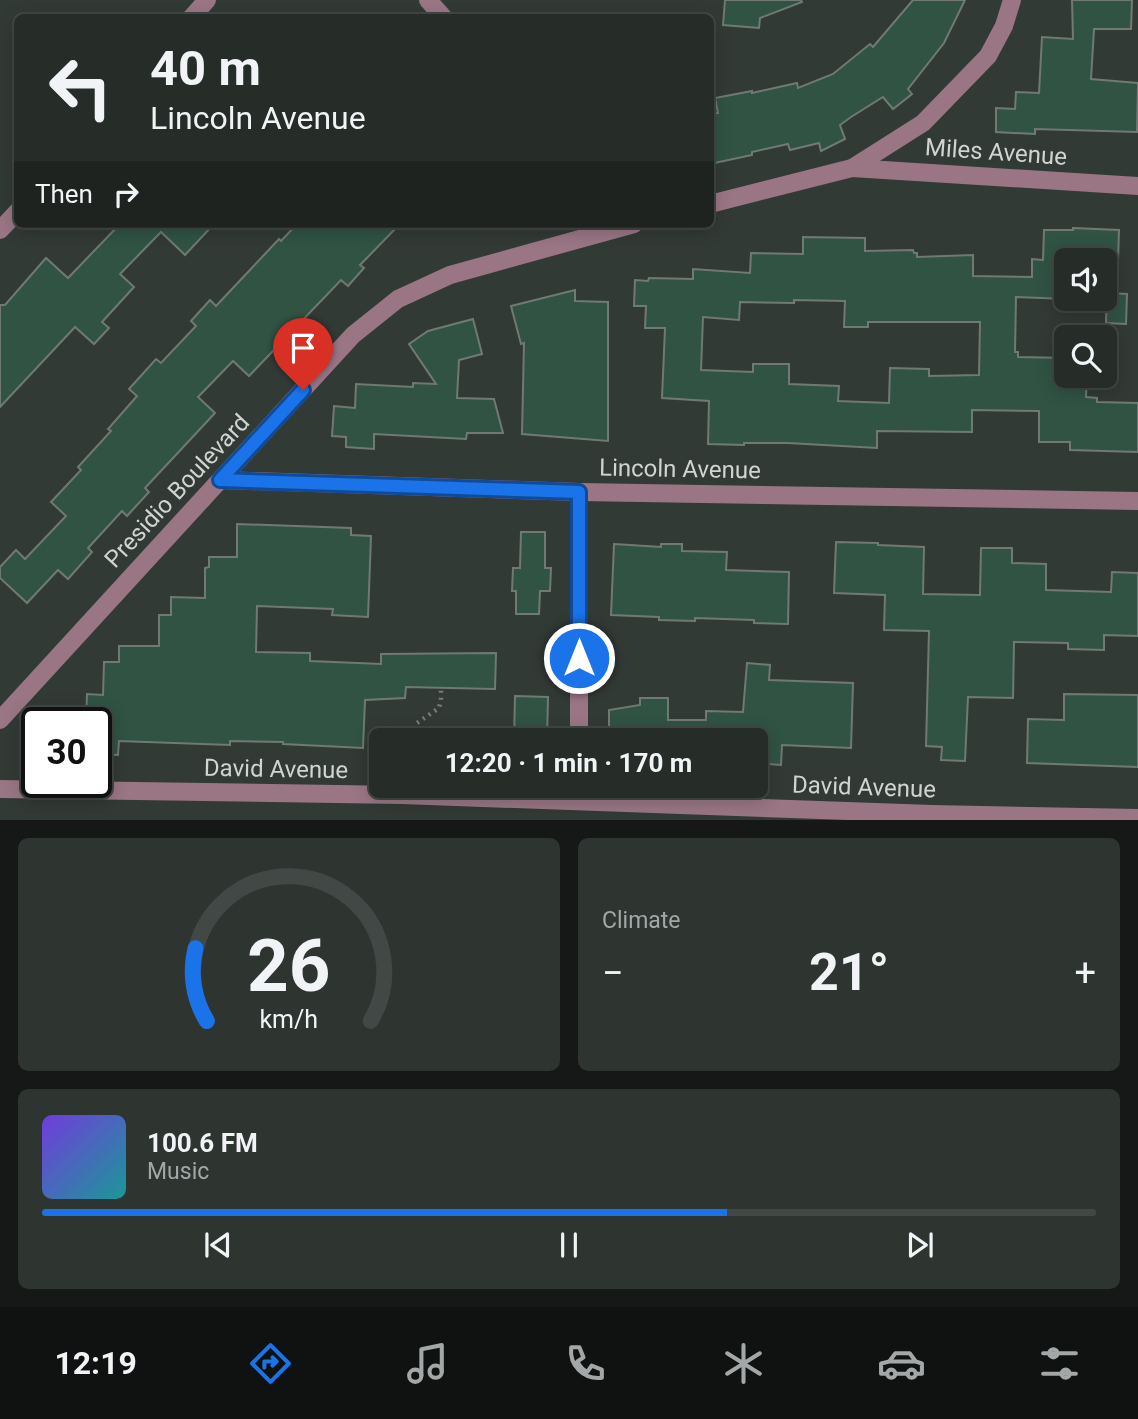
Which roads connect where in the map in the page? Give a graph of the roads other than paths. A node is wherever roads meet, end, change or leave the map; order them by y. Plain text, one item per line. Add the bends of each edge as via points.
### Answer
1 (207, 0) edge
2 (428, 0) edge
3 (1012, 0) edge
4 (195, 14) edge
5 (440, 14) edge
6 (852, 168) junction
7 (1138, 186) edge
8 (714, 203) edge
9 (14, 215) edge
10 (615, 228) edge
11 (0, 230) edge
12 (220, 480) junction
13 (579, 492) junction
14 (1138, 501) edge
15 (0, 720) edge
16 (579, 728) edge
17 (0, 789) edge
18 (369, 795) edge
19 (663, 798) edge
20 (1138, 818) edge

1 - 4 street
2 - 5 street
3 - 6 street via 988,56 923,123
6 - 7 street, Miles Avenue
6 - 8 street
9 - 11 street
10 - 12 street, Presidio Boulevard via 450,275 398,299 353,335
12 - 13 street, Lincoln Avenue
12 - 15 street, Presidio Boulevard
13 - 14 street, Lincoln Avenue
13 - 16 street
17 - 18 street, David Avenue
19 - 20 street, David Avenue via 932,814

